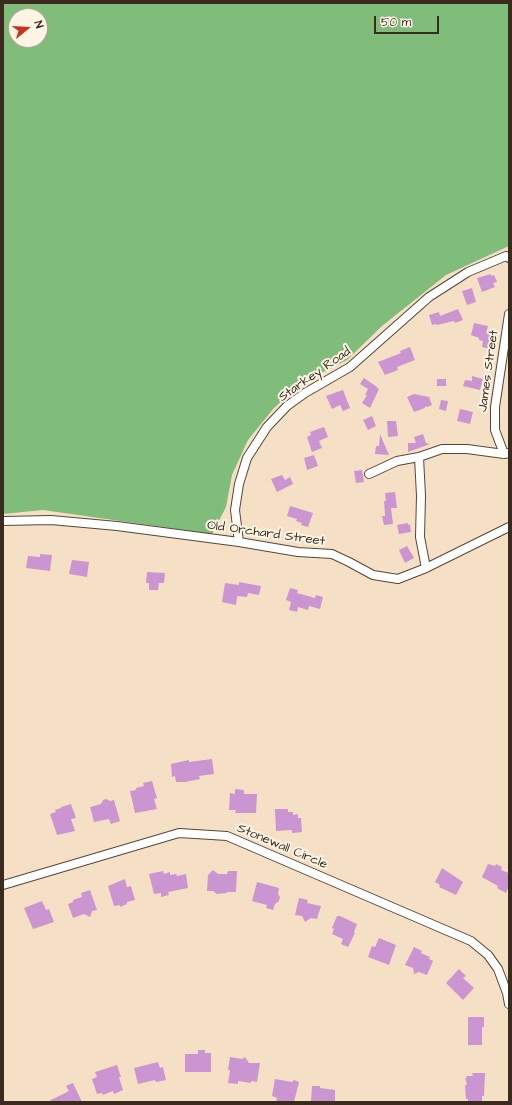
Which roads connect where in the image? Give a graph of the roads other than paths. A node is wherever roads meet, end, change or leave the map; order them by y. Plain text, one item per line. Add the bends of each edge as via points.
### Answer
1 (509, 258) edge
2 (509, 314) edge
3 (506, 453) edge
4 (419, 457) junction
5 (369, 474) dead end
6 (3, 520) edge
7 (509, 527) edge
8 (239, 542) junction
9 (426, 568) junction
10 (3, 885) edge
11 (509, 1004) edge

1 - 8 street, Starkey Road via 506,256 496,259 468,272 429,297 350,367 287,406 267,427 248,458 239,484 235,510
2 - 3 street, James Street via 495,407 495,430
3 - 4 street via 442,449
4 - 5 street via 397,461
4 - 9 street via 420,537
6 - 8 street, Old Orchard Street via 51,520 117,526
7 - 9 street, Old Orchard Street
8 - 9 street, Old Orchard Street via 298,552 332,554 373,575 398,579
10 - 11 street, Stonewall Circle via 179,833 227,836 471,941 488,955 498,969

